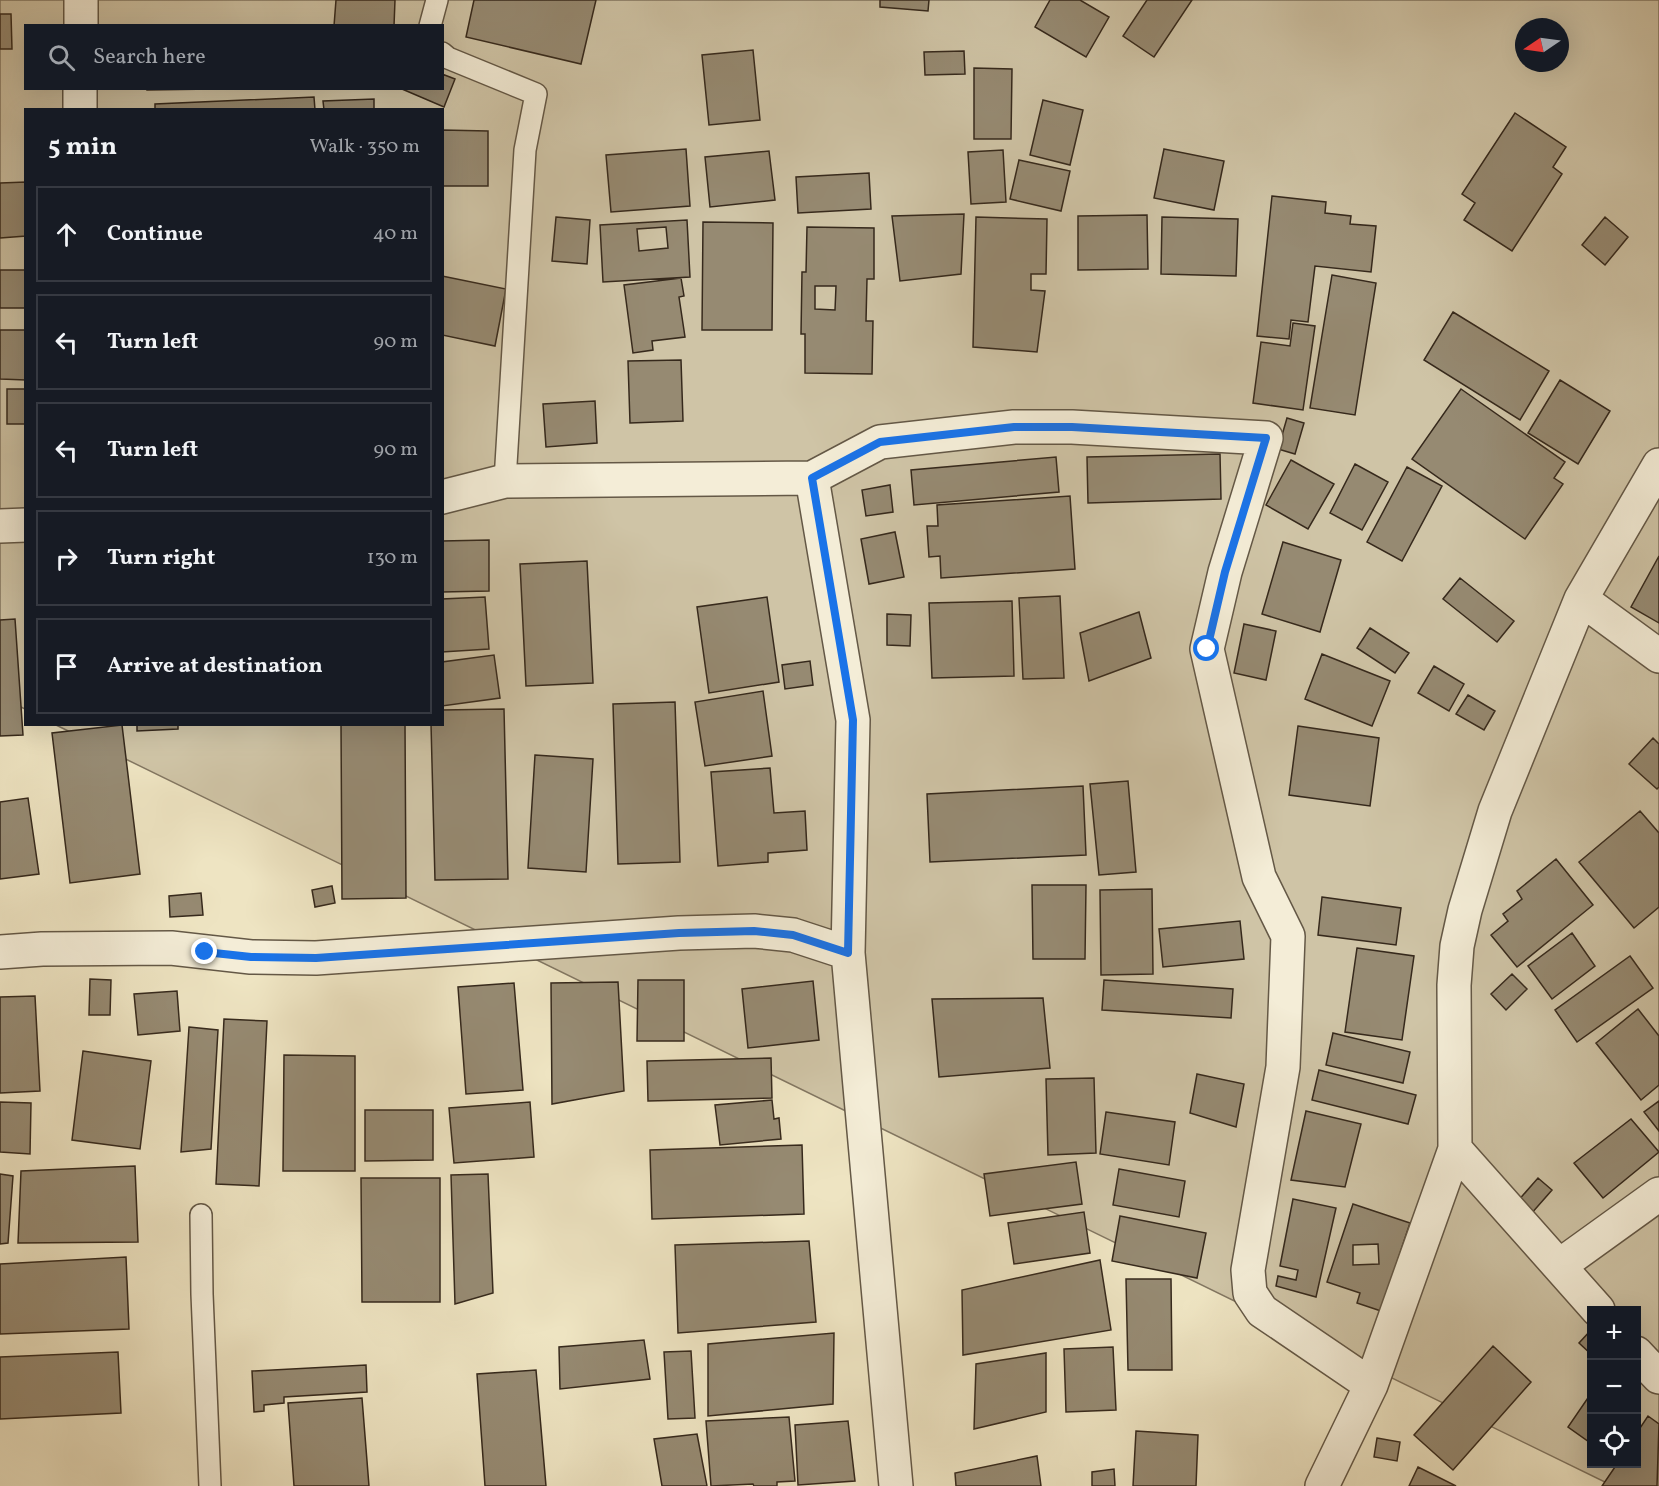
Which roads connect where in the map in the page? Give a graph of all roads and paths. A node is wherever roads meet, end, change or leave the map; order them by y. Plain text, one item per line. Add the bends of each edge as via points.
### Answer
1 (81, 0) edge
2 (437, 0) edge
3 (81, 24) edge
4 (431, 24) edge
5 (444, 55) edge
6 (80, 90) edge
7 (80, 108) edge
8 (1659, 465) edge
9 (812, 478) junction
10 (505, 481) junction
11 (444, 496) edge
12 (24, 525) edge
13 (0, 526) edge
14 (1581, 599) junction
15 (1659, 656) edge
16 (0, 952) edge
17 (848, 953) junction
18 (1455, 1149) junction
19 (1659, 1194) edge
20 (201, 1215) dead end
21 (1559, 1266) junction
22 (1594, 1306) edge
23 (1641, 1358) edge
24 (1659, 1377) edge
25 (1371, 1385) junction
26 (210, 1486) edge
27 (896, 1486) edge
28 (1322, 1486) edge

1 - 3 street
2 - 4 lane
5 - 10 lane via 536,94 525,150
6 - 7 street
8 - 14 street
9 - 10 street
9 - 17 street via 853,720
9 - 25 street via 880,442 1014,427 1266,438 1225,572 1207,649 1258,877 1288,936 1283,1067 1248,1270 1250,1293 1262,1311
10 - 11 street
12 - 13 street
14 - 15 street
14 - 18 street via 1495,811 1465,910 1454,985
16 - 17 street via 171,948 251,957 316,958 754,931 793,935
17 - 27 street
18 - 21 street
18 - 25 street
19 - 21 street
20 - 26 lane
21 - 22 street
23 - 24 street
25 - 28 street

